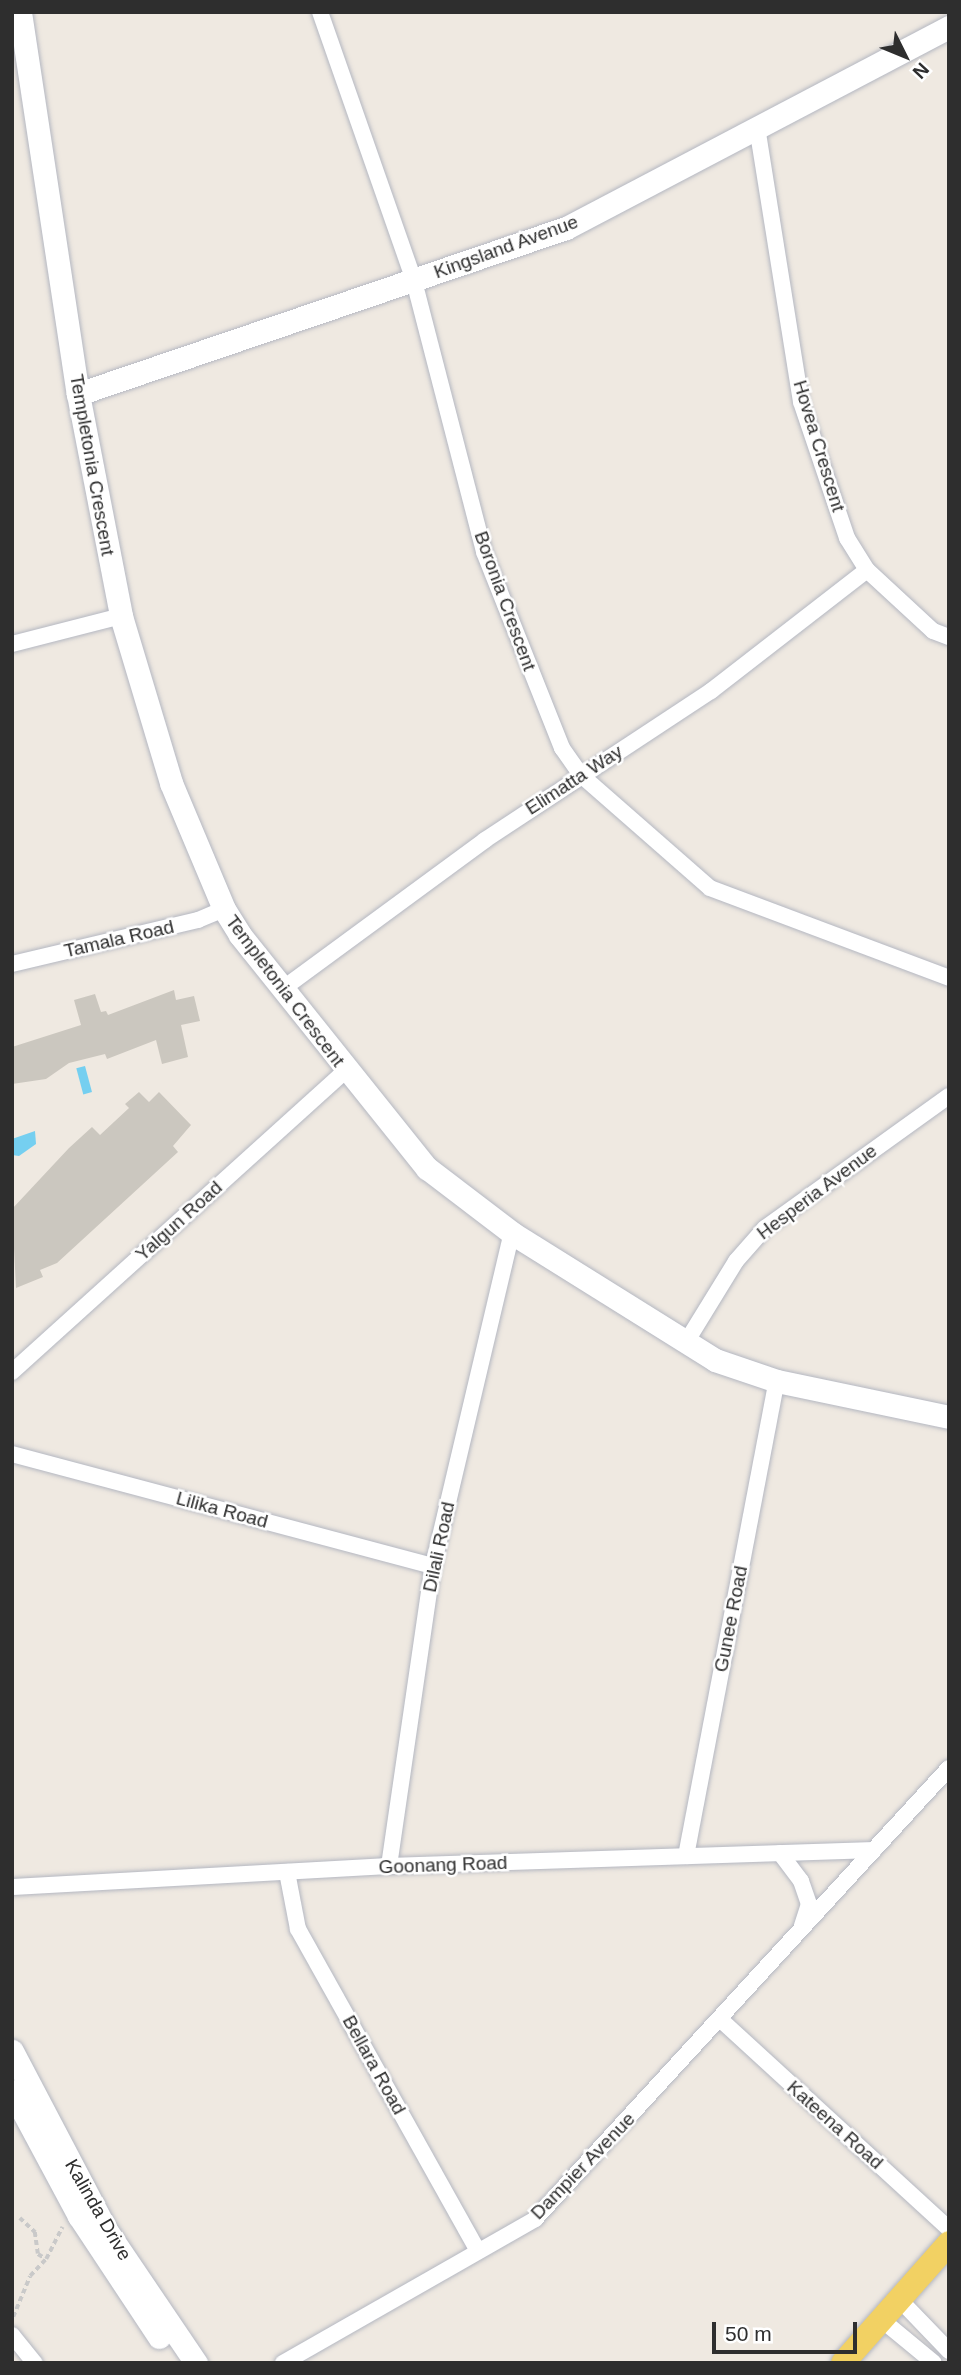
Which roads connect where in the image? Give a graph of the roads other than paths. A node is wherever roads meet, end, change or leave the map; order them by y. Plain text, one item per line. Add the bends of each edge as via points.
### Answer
1 (20, 12) edge
2 (320, 12) edge
3 (949, 27) edge
4 (21, 71) edge
5 (757, 127) junction
6 (414, 281) junction
7 (78, 394) junction
8 (867, 570) junction
9 (121, 616) junction
10 (949, 637) edge
11 (12, 644) edge
12 (581, 775) junction
13 (224, 909) junction
14 (12, 964) edge
15 (949, 978) edge
16 (282, 990) junction
17 (345, 1071) junction
18 (949, 1096) edge
19 (512, 1233) junction
20 (685, 1344) junction
21 (12, 1372) edge
22 (776, 1381) junction
23 (949, 1417) edge
24 (12, 1454) edge
25 (433, 1566) junction
26 (949, 1768) edge
27 (874, 1850) junction
28 (780, 1853) junction
29 (686, 1856) junction
30 (389, 1866) junction
31 (287, 1872) junction
32 (12, 1887) edge
33 (800, 1931) junction
34 (721, 2020) junction
35 (12, 2051) edge
36 (12, 2091) edge
37 (949, 2229) edge
38 (949, 2243) edge
39 (478, 2251) junction
40 (949, 2268) edge
41 (905, 2306) junction
42 (888, 2325) junction
43 (12, 2335) edge
44 (949, 2351) edge
45 (35, 2363) edge
46 (177, 2363) edge
47 (196, 2363) edge
48 (283, 2363) edge
49 (843, 2363) edge
50 (864, 2363) edge
51 (934, 2363) edge

1 - 4 street, Templetonia Crescent
2 - 6 street, Boronia Crescent
3 - 5 street, Kingsland Avenue
4 - 7 street, Templetonia Crescent
5 - 6 street, Kingsland Avenue via 566,228
5 - 8 street, Hovea Crescent via 801,402 847,538
6 - 7 street, Kingsland Avenue
6 - 12 street, Boronia Crescent via 484,552 562,748
7 - 9 street, Templetonia Crescent
8 - 10 street, Hovea Crescent via 933,631
8 - 12 street, Elimatta Way via 711,691
9 - 11 street
9 - 13 street, Templetonia Crescent via 171,783
12 - 15 street, Boronia Crescent via 710,888
12 - 16 street, Elimatta Way
13 - 14 street, Tamala Road via 198,920
13 - 16 street, Templetonia Crescent
16 - 17 street, Templetonia Crescent
17 - 19 street, Templetonia Crescent via 427,1168
17 - 21 street, Yalgun Road
18 - 20 street, Hesperia Avenue via 765,1227 736,1261
19 - 20 street, Templetonia Crescent
19 - 25 street, Dilali Road
20 - 22 street, Templetonia Crescent
22 - 23 street, Templetonia Crescent
22 - 29 street, Gunee Road
24 - 25 street, Lilika Road
25 - 30 street, Dilali Road
26 - 27 street, Dampier Avenue
27 - 28 street, Goonang Road
27 - 33 street, Dampier Avenue
28 - 29 street, Goonang Road
28 - 33 street, Dampier Avenue via 801,1881 809,1904
29 - 30 street, Goonang Road
30 - 31 street, Goonang Road
31 - 32 street, Goonang Road
31 - 39 street, Bellara Road via 299,1929
33 - 34 street, Dampier Avenue
34 - 37 street, Kateena Road
34 - 39 street, Dampier Avenue via 535,2219
35 - 47 street, Kalinda Drive via 106,2230
36 - 46 street, Kalinda Drive via 79,2216
38 - 41 main road
39 - 48 street, Dampier Avenue
40 - 41 main road
41 - 42 main road
41 - 44 street
42 - 49 main road
42 - 50 main road
42 - 51 street
43 - 45 street

